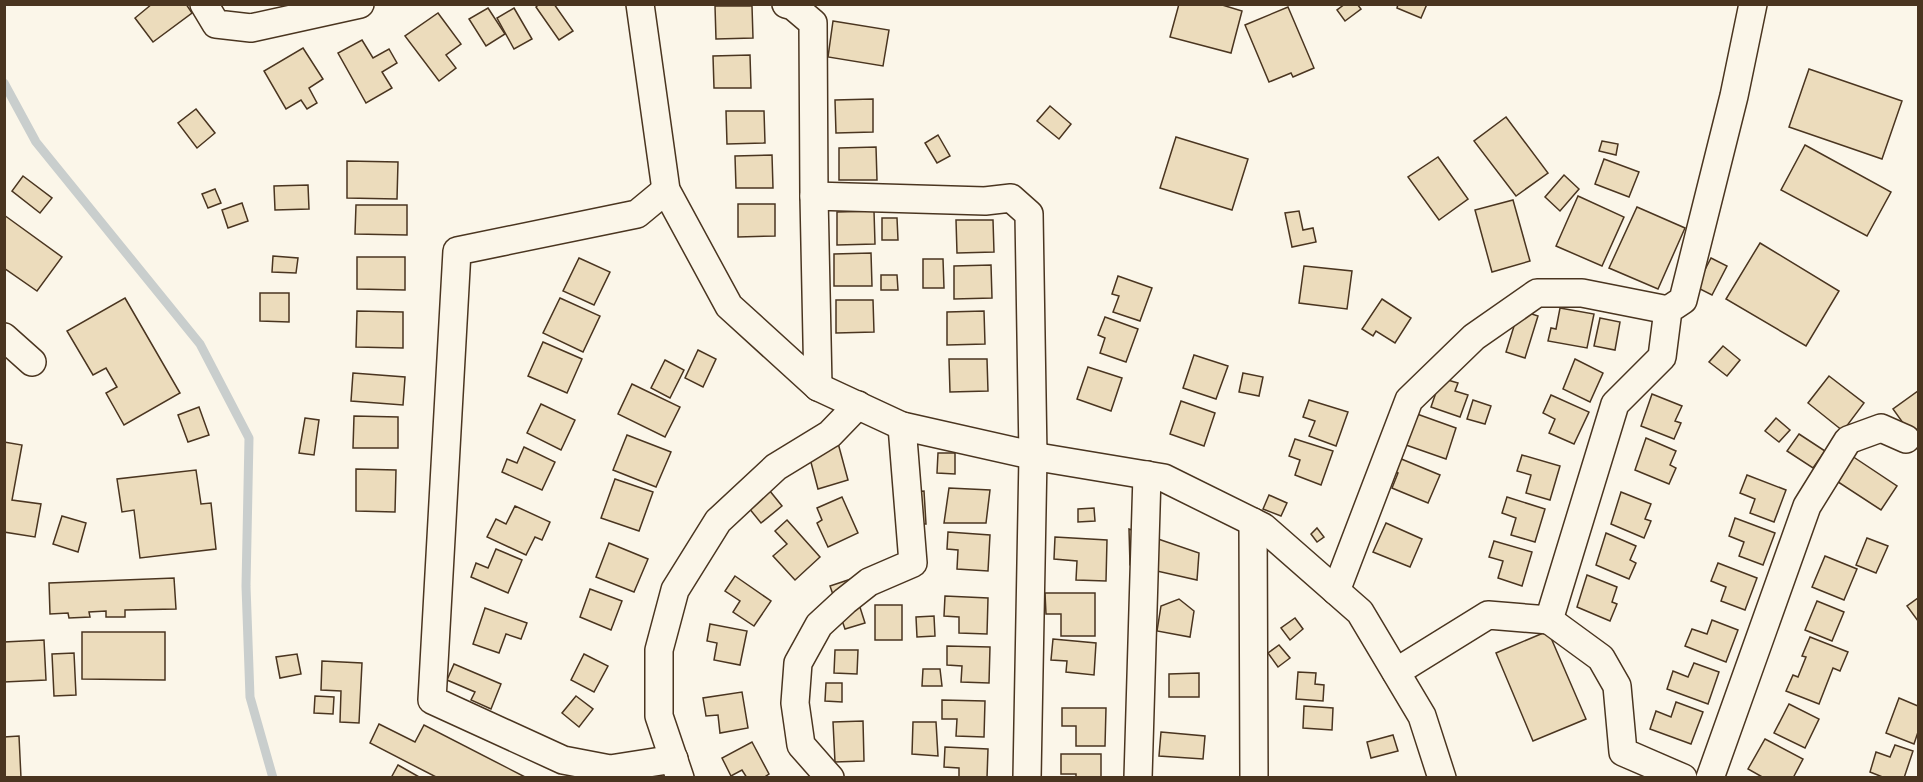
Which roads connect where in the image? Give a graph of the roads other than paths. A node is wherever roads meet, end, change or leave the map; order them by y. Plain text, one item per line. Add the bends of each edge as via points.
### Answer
1 (204, 4) edge
2 (360, 4) edge
3 (640, 4) edge
4 (786, 4) edge
5 (1753, 4) edge
6 (666, 190) junction
7 (814, 196) junction
8 (1668, 310) junction
9 (4, 337) edge
10 (33, 362) dead end
11 (818, 387) junction
12 (858, 405) junction
13 (902, 426) junction
14 (1906, 439) dead end
15 (1033, 456) junction
16 (1147, 476) junction
17 (1253, 522) junction
18 (1336, 591) junction
19 (1549, 620) junction
20 (1396, 672) junction
21 (677, 768) edge
22 (830, 777) edge
23 (1027, 777) edge
24 (1138, 777) edge
25 (1254, 777) edge
26 (1442, 777) edge
27 (1683, 777) edge
28 (1710, 777) edge

1 - 2 street via 216,24 251,28
3 - 6 street
4 - 7 street via 813,23
5 - 8 street via 1683,300
6 - 11 street via 729,306
6 - 21 street via 637,214 457,251 432,700 563,760 610,769
7 - 11 street
7 - 15 street via 985,201 1011,198 1029,214
8 - 18 street via 1582,293 1537,293 1474,336 1409,400
8 - 19 street via 1662,357 1615,404
9 - 10 street
11 - 12 street
12 - 13 street
12 - 21 street via 830,434 776,467 718,521 675,590 659,650 659,716
13 - 15 street
13 - 22 street via 914,563 869,582 844,600 819,625 798,663 795,702 801,745
14 - 28 street via 1881,428 1848,440 1808,506
15 - 16 street
15 - 23 street
16 - 17 street via 1164,478
16 - 24 street
17 - 18 street
17 - 25 street
18 - 20 street via 1360,612
19 - 20 street via 1488,615
19 - 27 street via 1601,658 1617,686 1623,752
20 - 26 street via 1422,716

